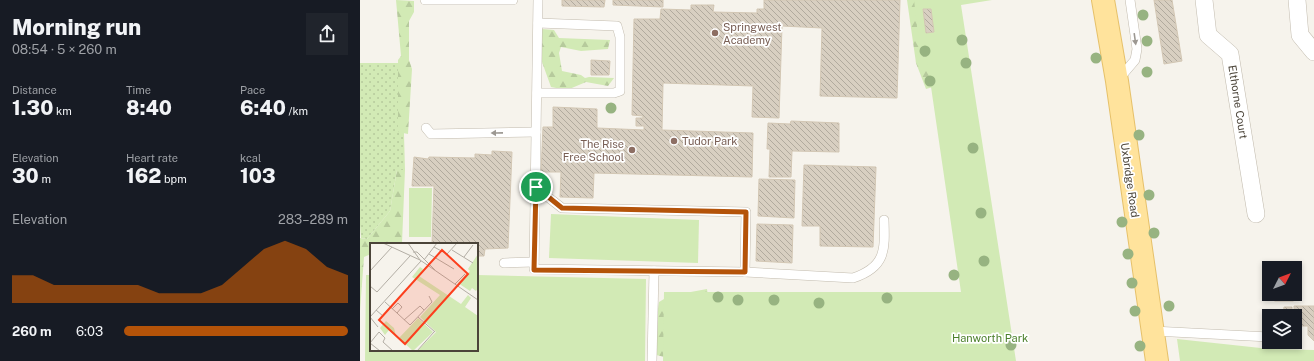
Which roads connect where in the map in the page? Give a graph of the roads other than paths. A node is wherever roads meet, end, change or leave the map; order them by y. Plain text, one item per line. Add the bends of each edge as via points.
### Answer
1 (425, 0) edge
2 (513, 0) edge
3 (538, 0) edge
4 (1103, 0) edge
5 (1130, 0) edge
6 (1204, 0) edge
7 (1297, 0) edge
8 (538, 23) junction
9 (1314, 52) edge
10 (1117, 81) junction
11 (537, 93) junction
12 (426, 128) dead end
13 (536, 132) junction
14 (536, 187) junction
15 (1256, 214) dead end
16 (884, 220) dead end
17 (534, 262) junction
18 (504, 263) dead end
19 (654, 271) junction
20 (745, 272) junction
21 (1152, 331) junction
22 (1262, 337) edge
23 (652, 361) edge
24 (1157, 361) edge

1 - 2 lane
3 - 8 lane
4 - 10 main road, Uxbridge Road
5 -> 10 lane via 1137,49 1135,60
6 - 15 street, Elthorne Court via 1208,35 1230,54
7 - 9 street via 1300,35
8 - 11 lane
8 - 11 lane via 617,26 620,37 620,91
10 - 21 main road, Uxbridge Road
11 - 13 lane
13 -> 12 lane via 432,134
13 - 14 lane
14 - 17 lane
14 - 20 lane via 562,208 746,212
16 - 20 lane via 885,242 882,257 876,267 865,274 853,278
17 - 18 lane
17 - 19 lane via 534,270
19 - 20 lane
19 - 23 lane
21 - 22 lane
21 - 24 main road, Uxbridge Road

